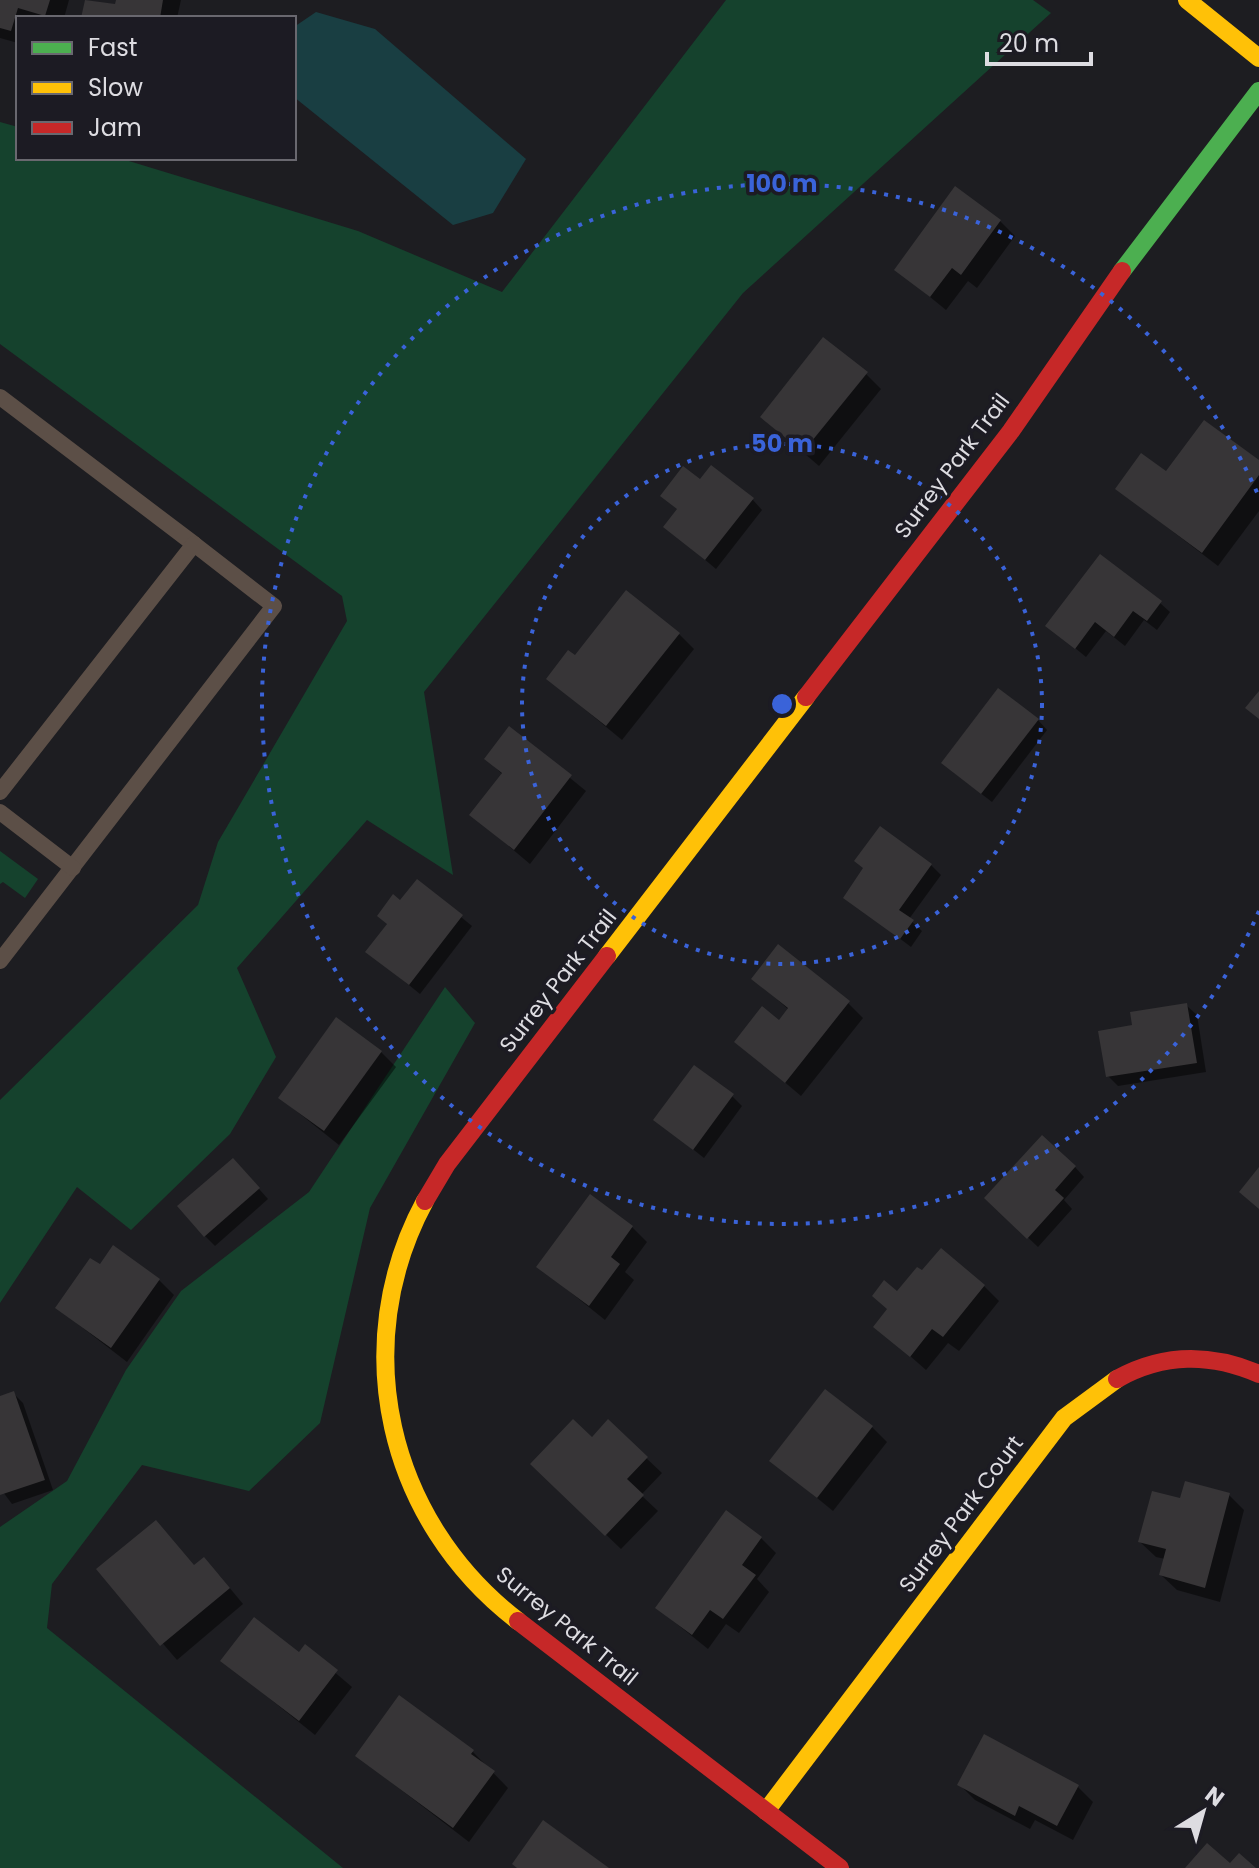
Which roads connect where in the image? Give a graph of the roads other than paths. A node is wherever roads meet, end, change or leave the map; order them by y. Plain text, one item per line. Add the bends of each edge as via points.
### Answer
1 (1187, 0) edge
2 (1259, 58) edge
3 (1259, 91) edge
4 (0, 397) edge
5 (194, 544) junction
6 (0, 792) edge
7 (0, 812) edge
8 (73, 868) junction
9 (0, 961) edge
10 (1259, 1374) edge
11 (766, 1811) junction
12 (840, 1868) edge

1 - 2 street
3 - 11 street, Surrey Park Trail via 1148,233 1011,431 447,1164 415,1217 395,1270 384,1343 388,1410 408,1481 440,1541 501,1608
4 - 5 lane
5 - 6 lane
5 - 8 lane via 274,606
7 - 8 lane
8 - 9 lane
10 - 11 street, Surrey Park Court via 1187,1357 1121,1373 1088,1394 1064,1418
11 - 12 street, Surrey Park Trail

